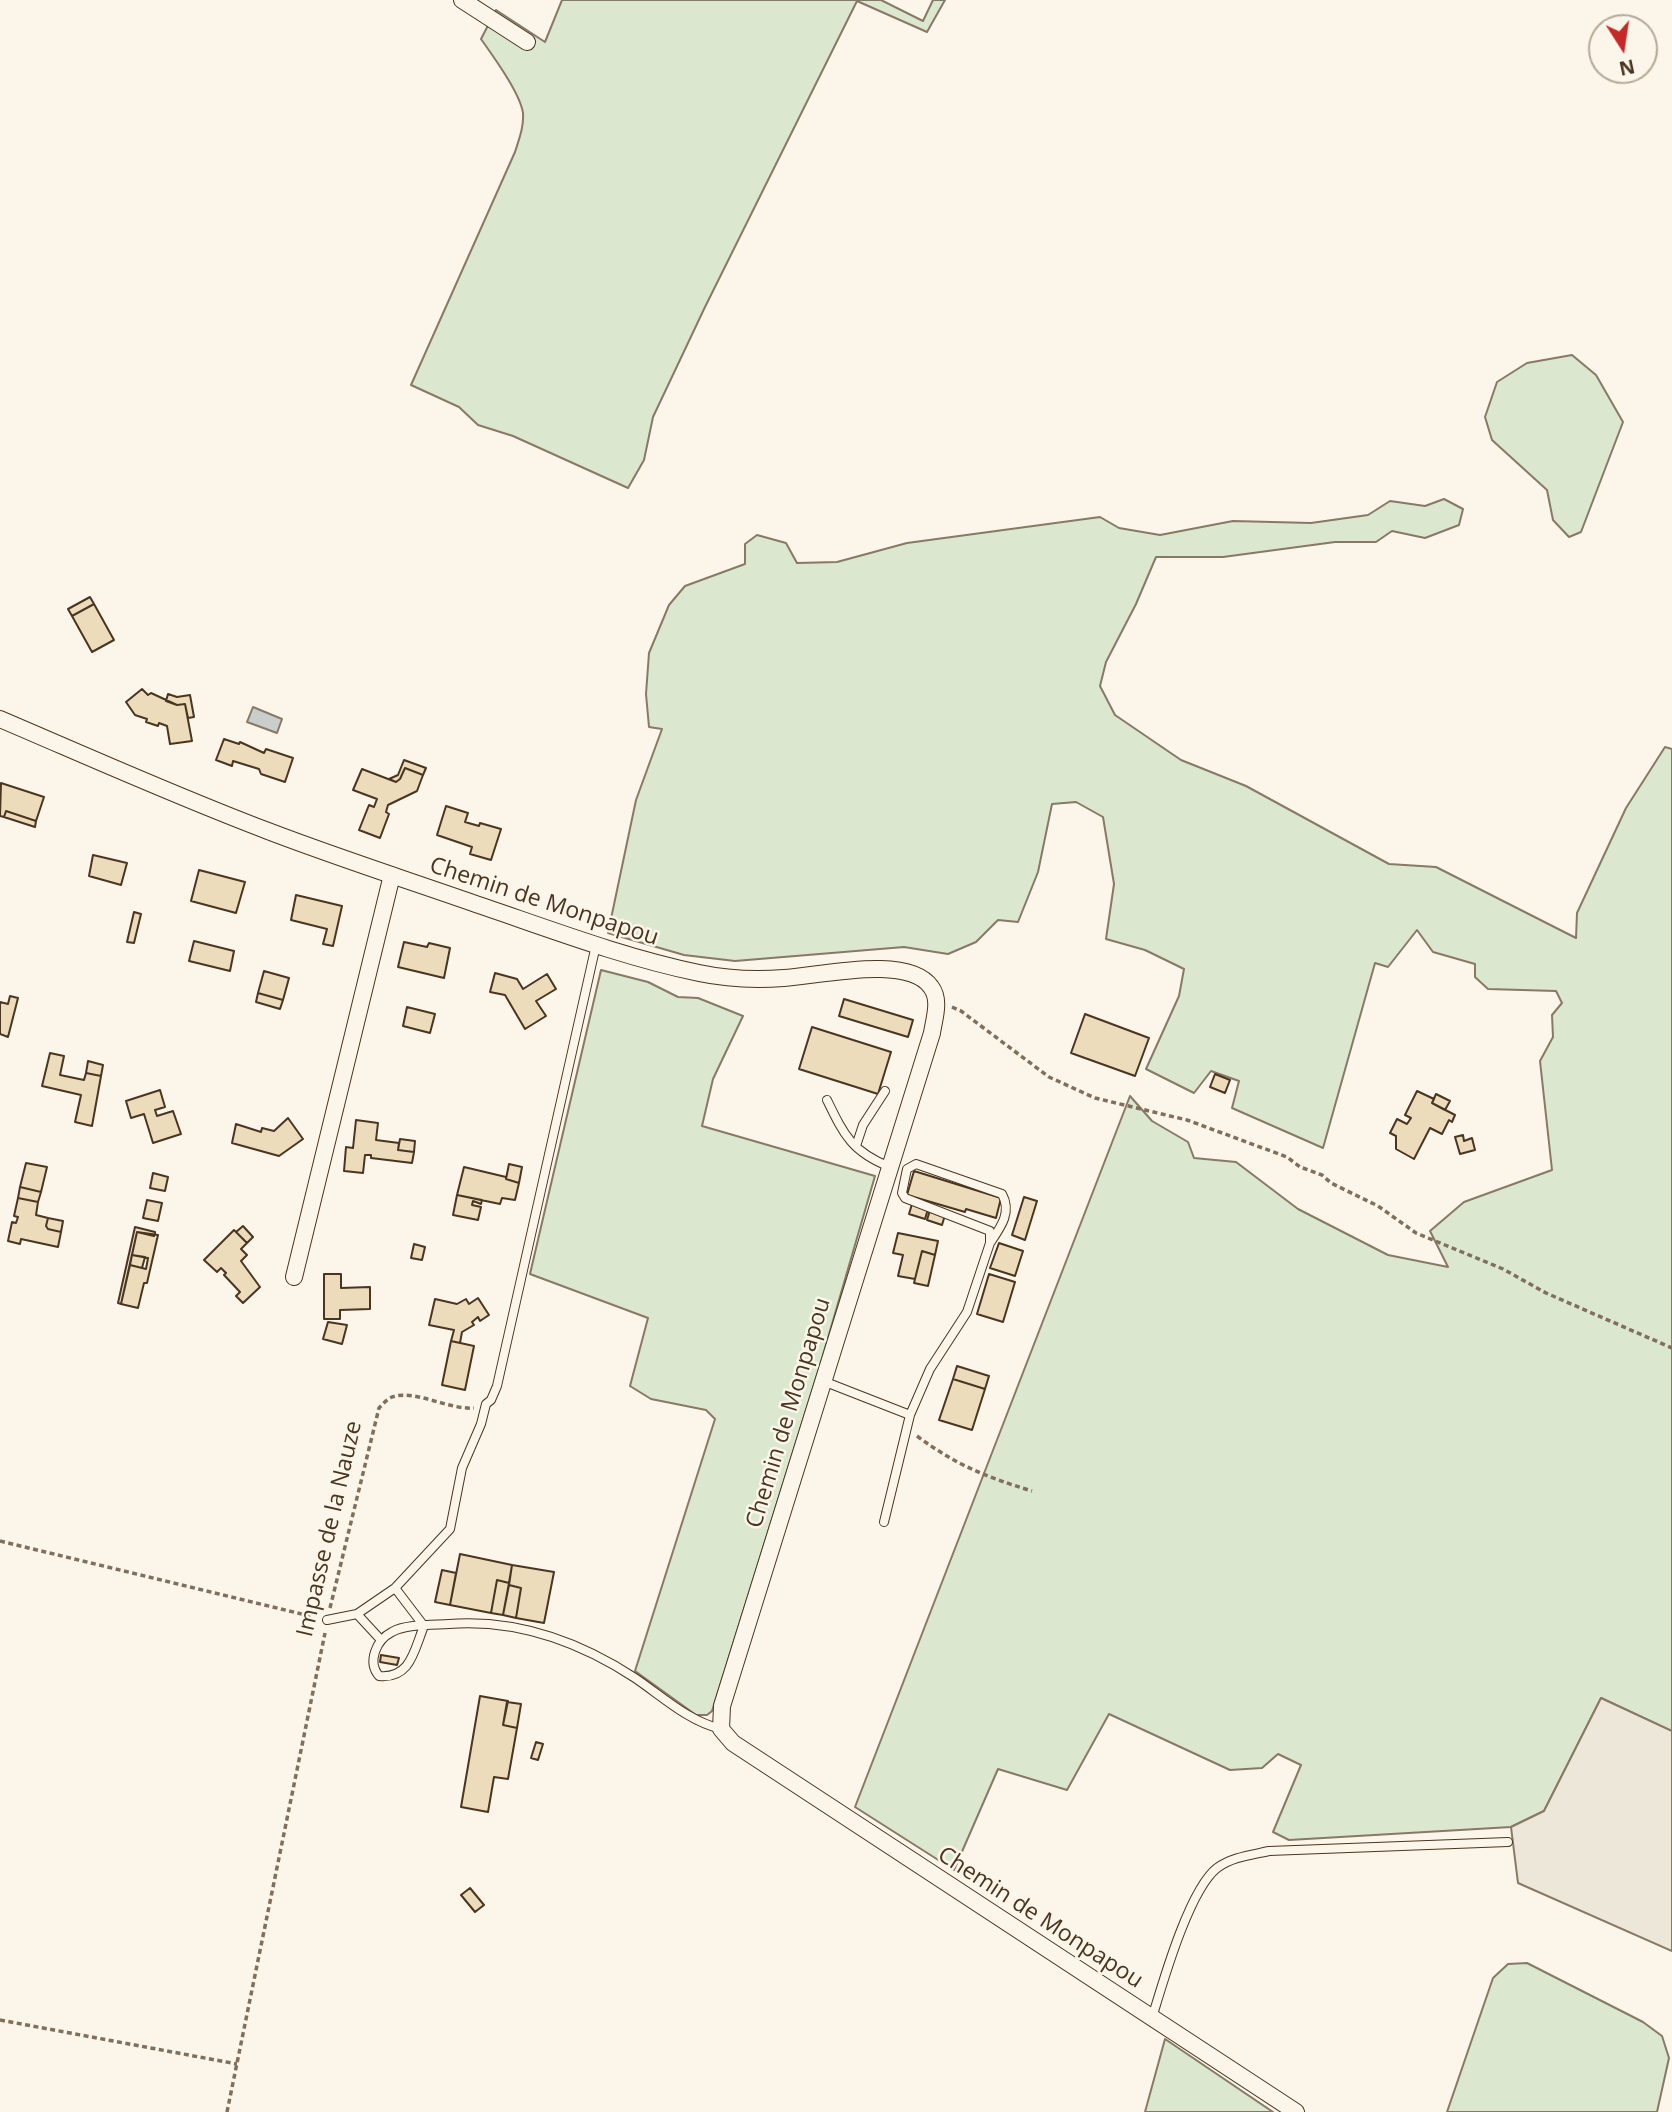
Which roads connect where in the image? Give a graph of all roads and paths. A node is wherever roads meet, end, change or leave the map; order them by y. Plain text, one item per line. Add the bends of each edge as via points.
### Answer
1 (462, 0) edge
2 (527, 42) dead end
3 (0, 719) edge
4 (392, 875) junction
5 (596, 945) junction
6 (936, 1004) junction
7 (885, 1091) dead end
8 (827, 1100) dead end
9 (856, 1146) junction
10 (890, 1167) junction
11 (990, 1243) junction
12 (294, 1277) dead end
13 (1672, 1348) edge
14 (823, 1381) junction
15 (486, 1404) junction
16 (910, 1415) junction
17 (907, 1429) junction
18 (1032, 1491) dead end
19 (884, 1522) dead end
20 (0, 1541) edge
21 (395, 1588) junction
22 (357, 1614) junction
23 (327, 1620) junction
24 (424, 1626) junction
25 (381, 1640) junction
26 (721, 1729) junction
27 (1508, 1843) dead end
28 (1152, 2018) junction
29 (0, 2020) edge
30 (237, 2064) junction
31 (227, 2112) edge
32 (1296, 2112) edge

1 - 2 street
3 - 4 street, Chemin de Monpapou via 246,822
4 - 5 street, Chemin de Monpapou
4 - 12 street
5 - 6 street, Chemin de Monpapou via 668,966 736,978 904,972 930,985
5 - 15 lane via 497,1386
6 - 10 street, Chemin de Monpapou via 932,1033
6 - 13 path via 961,1011 1049,1077 1095,1098 1187,1120 1287,1157 1378,1206 1416,1233
7 - 9 lane via 863,1125
8 - 9 lane via 843,1133
9 - 10 lane via 868,1158
10 - 14 street, Chemin de Monpapou
11 - 11 lane via 990,1231 905,1198 907,1169 916,1164 1002,1194 1007,1202 1004,1222
11 - 16 lane via 967,1312 930,1369
14 - 16 lane
14 - 26 street, Chemin de Monpapou via 722,1706
15 - 21 lane via 462,1468 450,1530
15 - 23 path, Impasse de la Nauze via 471,1409 409,1395 390,1397 379,1408
16 - 17 lane
17 - 18 path via 947,1458 983,1476
17 - 19 lane
20 - 23 path
21 - 22 lane
21 - 24 lane
22 - 23 lane
22 - 25 lane
23 - 30 path, Impasse de la Nauze
24 - 25 lane via 393,1630
24 - 25 lane via 408,1663 390,1677 379,1676 373,1665
24 - 26 lane via 465,1622 521,1628 582,1647 692,1718
26 - 28 street, Chemin de Monpapou via 733,1743
27 - 28 lane via 1269,1851 1240,1857 1218,1868 1204,1882 1170,1959
28 - 32 street, Chemin de Monpapou
29 - 30 path
30 - 31 path, Impasse de la Nauze

